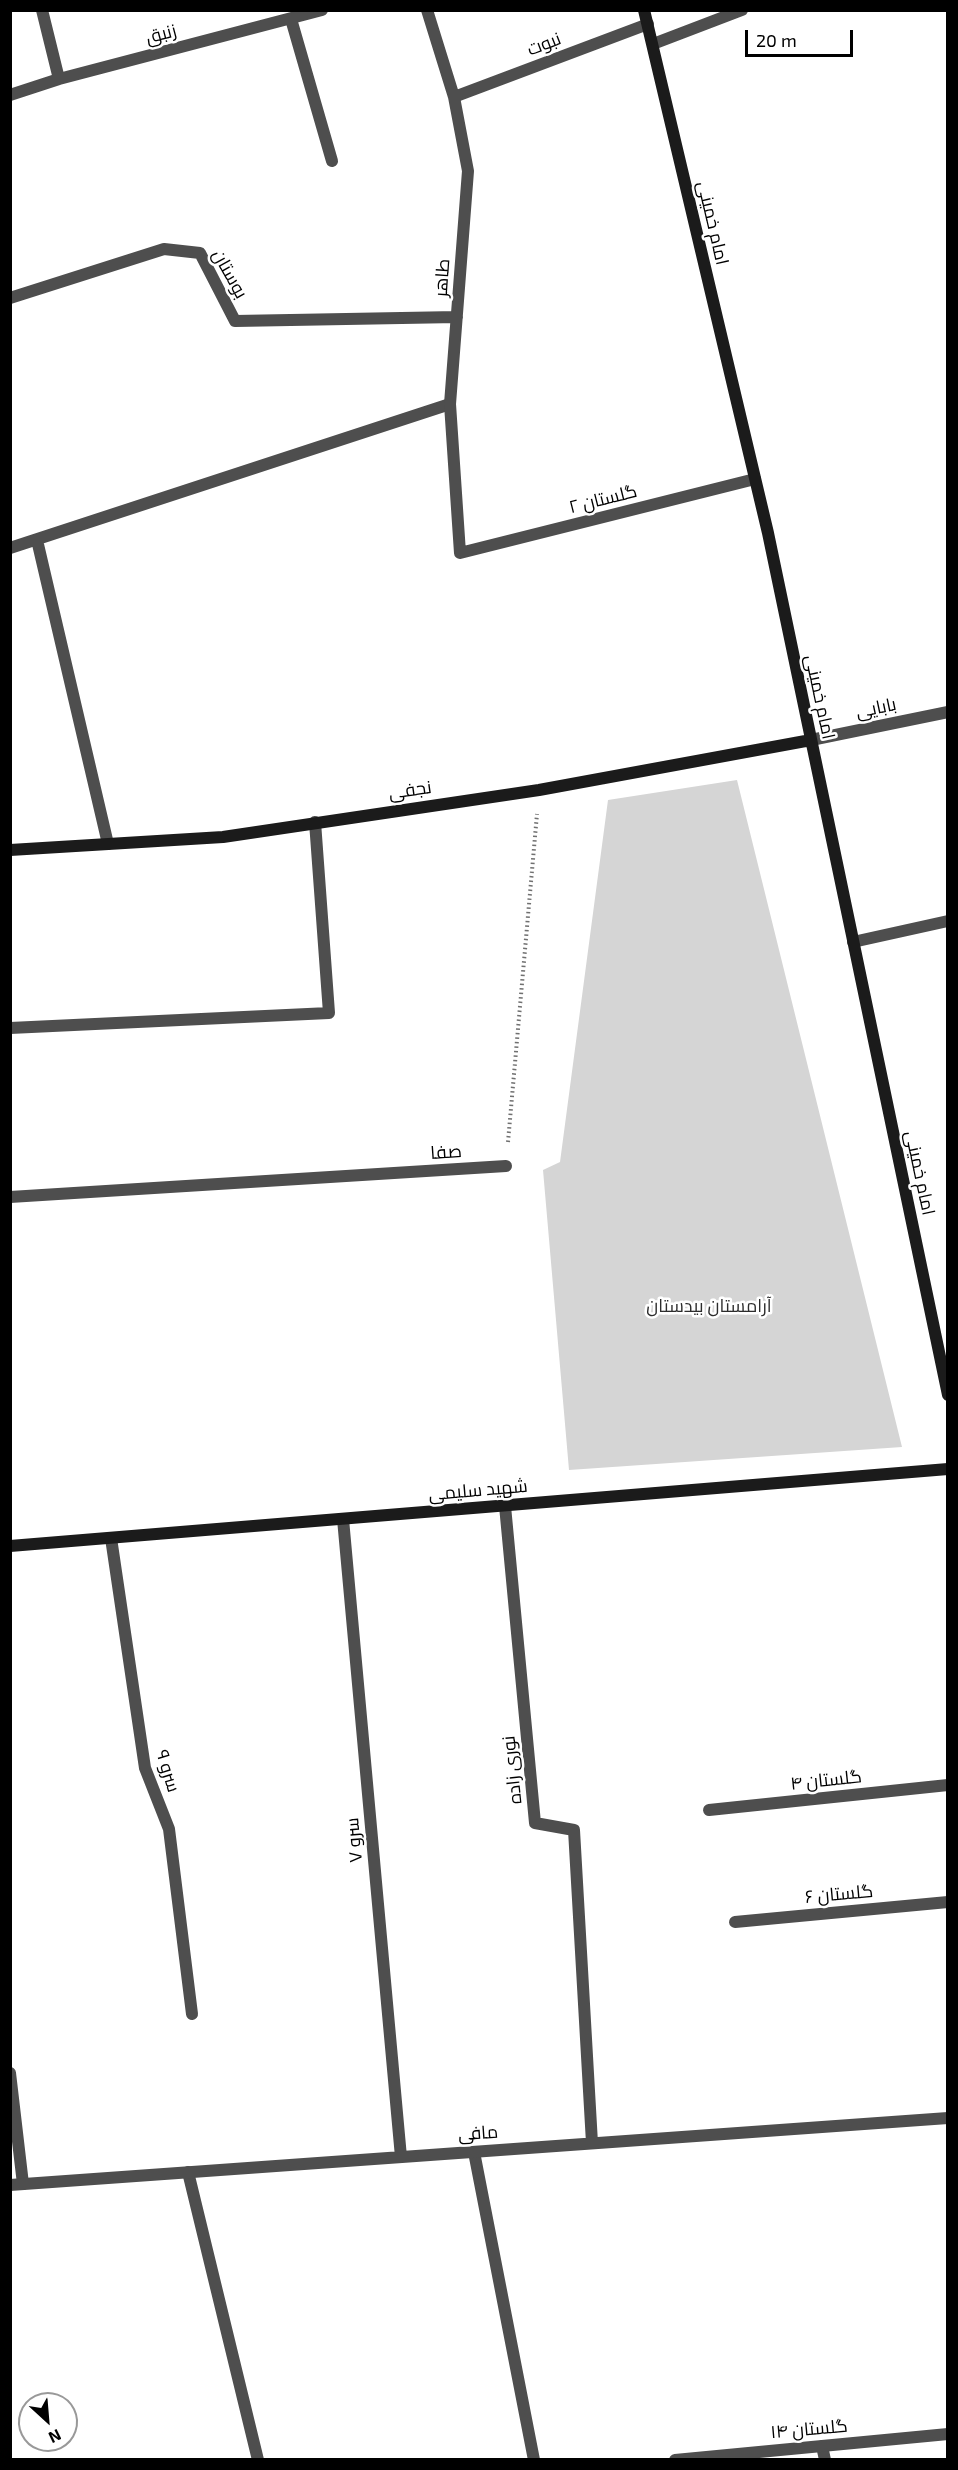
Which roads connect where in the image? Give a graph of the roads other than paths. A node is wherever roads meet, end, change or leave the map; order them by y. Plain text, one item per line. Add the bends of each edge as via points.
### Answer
1 (42, 10) edge
2 (322, 10) edge
3 (427, 10) edge
4 (645, 10) edge
5 (742, 10) edge
6 (291, 19) junction
7 (648, 24) junction
8 (653, 44) junction
9 (59, 79) junction
10 (10, 95) edge
11 (454, 97) junction
12 (332, 160) dead end
13 (10, 298) edge
14 (457, 317) junction
15 (450, 404) junction
16 (755, 479) junction
17 (37, 540) junction
18 (10, 548) edge
19 (459, 553) joint
20 (948, 712) edge
21 (811, 740) junction
22 (315, 822) junction
23 (108, 844) junction
24 (10, 850) edge
25 (948, 921) edge
26 (853, 942) junction
27 (10, 1028) edge
28 (506, 1166) road end
29 (10, 1197) edge
30 (948, 1395) edge
31 (948, 1469) edge
32 (505, 1506) junction
33 (343, 1519) junction
34 (111, 1538) junction
35 (10, 1546) edge
36 (948, 1785) edge
37 (709, 1810) dead end
38 (948, 1902) edge
39 (735, 1922) dead end
40 (192, 2014) dead end
41 (10, 2073) edge
42 (948, 2118) edge
43 (592, 2143) junction
44 (474, 2152) junction
45 (401, 2157) junction
46 (188, 2172) junction
47 (17, 2184) edge
48 (948, 2434) edge
49 (822, 2446) junction
50 (682, 2459) edge
51 (258, 2460) edge
52 (534, 2460) edge
53 (825, 2460) edge

1 - 9 street
2 - 6 street, زنبق
3 - 11 street, طاهر
4 - 7 street, امام خمینی
5 - 8 street
6 - 9 street, زنبق
6 - 12 street
7 - 8 street, امام خمینی
7 - 11 street, نبوت
8 - 16 street, امام خمینی
9 - 10 street, زنبق
11 - 14 street, طاهر via 468,171
13 - 14 street, بوستان via 164,249 200,253 235,321
14 - 15 street, طاهر
15 - 17 street
15 - 19 street, طاهر
16 - 19 street, گلستان ۲
16 - 21 street, امام خمینی
17 - 18 street
17 - 23 street
20 - 21 street, بابایی
21 - 22 street, نجفی via 539,790
21 - 26 street, امام خمینی
22 - 23 street, نجفی via 223,837
22 - 27 street via 329,1013
23 - 24 street, نجفی
25 - 26 street
26 - 30 street, امام خمینی
28 - 29 street, صفا
31 - 32 street, شهید سلیمی
32 - 33 street, شهید سلیمی
32 - 43 street, نوری زاده via 535,1823 574,1830
33 - 34 street, شهید سلیمی
33 - 45 street, سرو ۷
34 - 35 street, شهید سلیمی
34 - 40 street, سرو ۹ via 145,1768 169,1829
36 - 37 street, گلستان ۴
38 - 39 street, گلستان ۶
41 - 47 street
42 - 43 street, مافی
43 - 44 street, مافی
44 - 45 street, مافی
44 - 52 street
45 - 46 street, مافی
46 - 47 street, مافی
46 - 51 street
48 - 49 street, گلستان ۱۴
49 - 50 street, گلستان ۱۴
49 - 53 street

